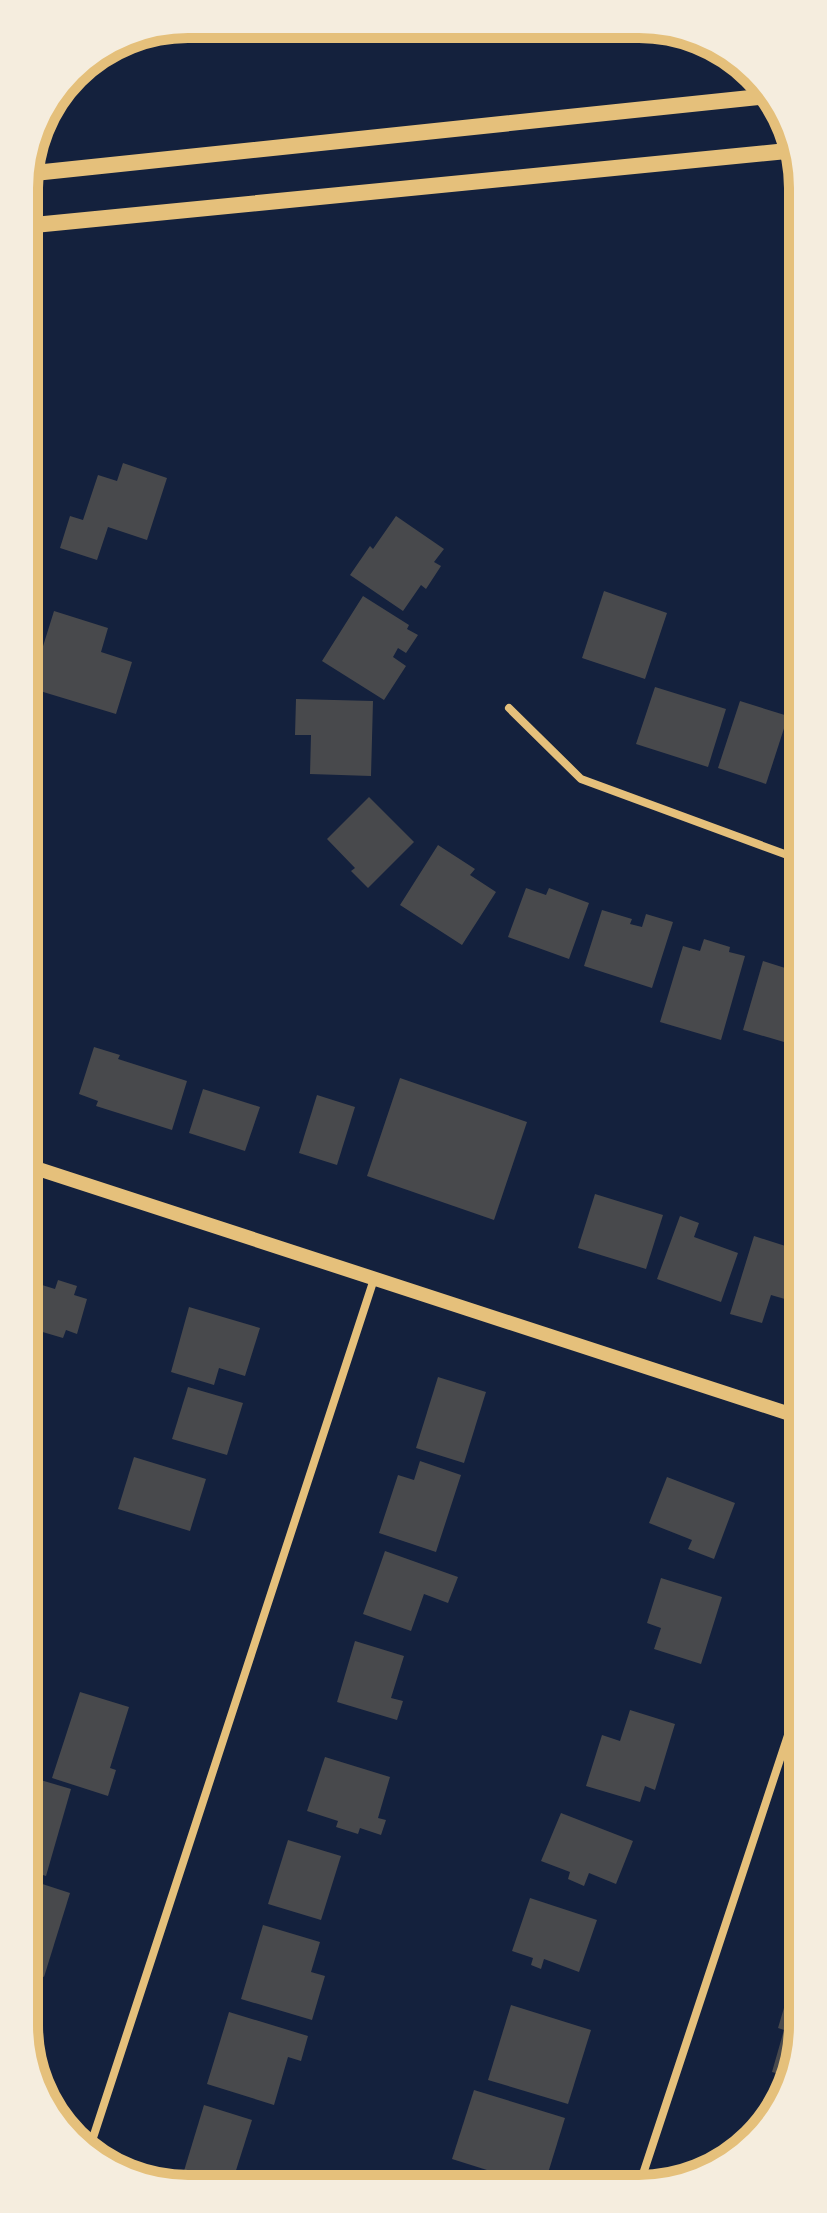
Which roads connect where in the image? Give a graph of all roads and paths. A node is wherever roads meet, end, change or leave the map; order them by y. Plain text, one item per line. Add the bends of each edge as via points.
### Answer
1 (758, 97) edge
2 (784, 151) edge
3 (39, 173) edge
4 (38, 225) edge
5 (509, 708) dead end
6 (789, 856) edge
7 (38, 1169) edge
8 (374, 1279) junction
9 (789, 1414) edge
10 (789, 1732) edge
11 (92, 2140) edge
12 (643, 2175) edge

1 - 3 main road
2 - 4 main road
5 - 6 street via 581,779
7 - 8 street
8 - 9 street
8 - 11 street
10 - 12 street

